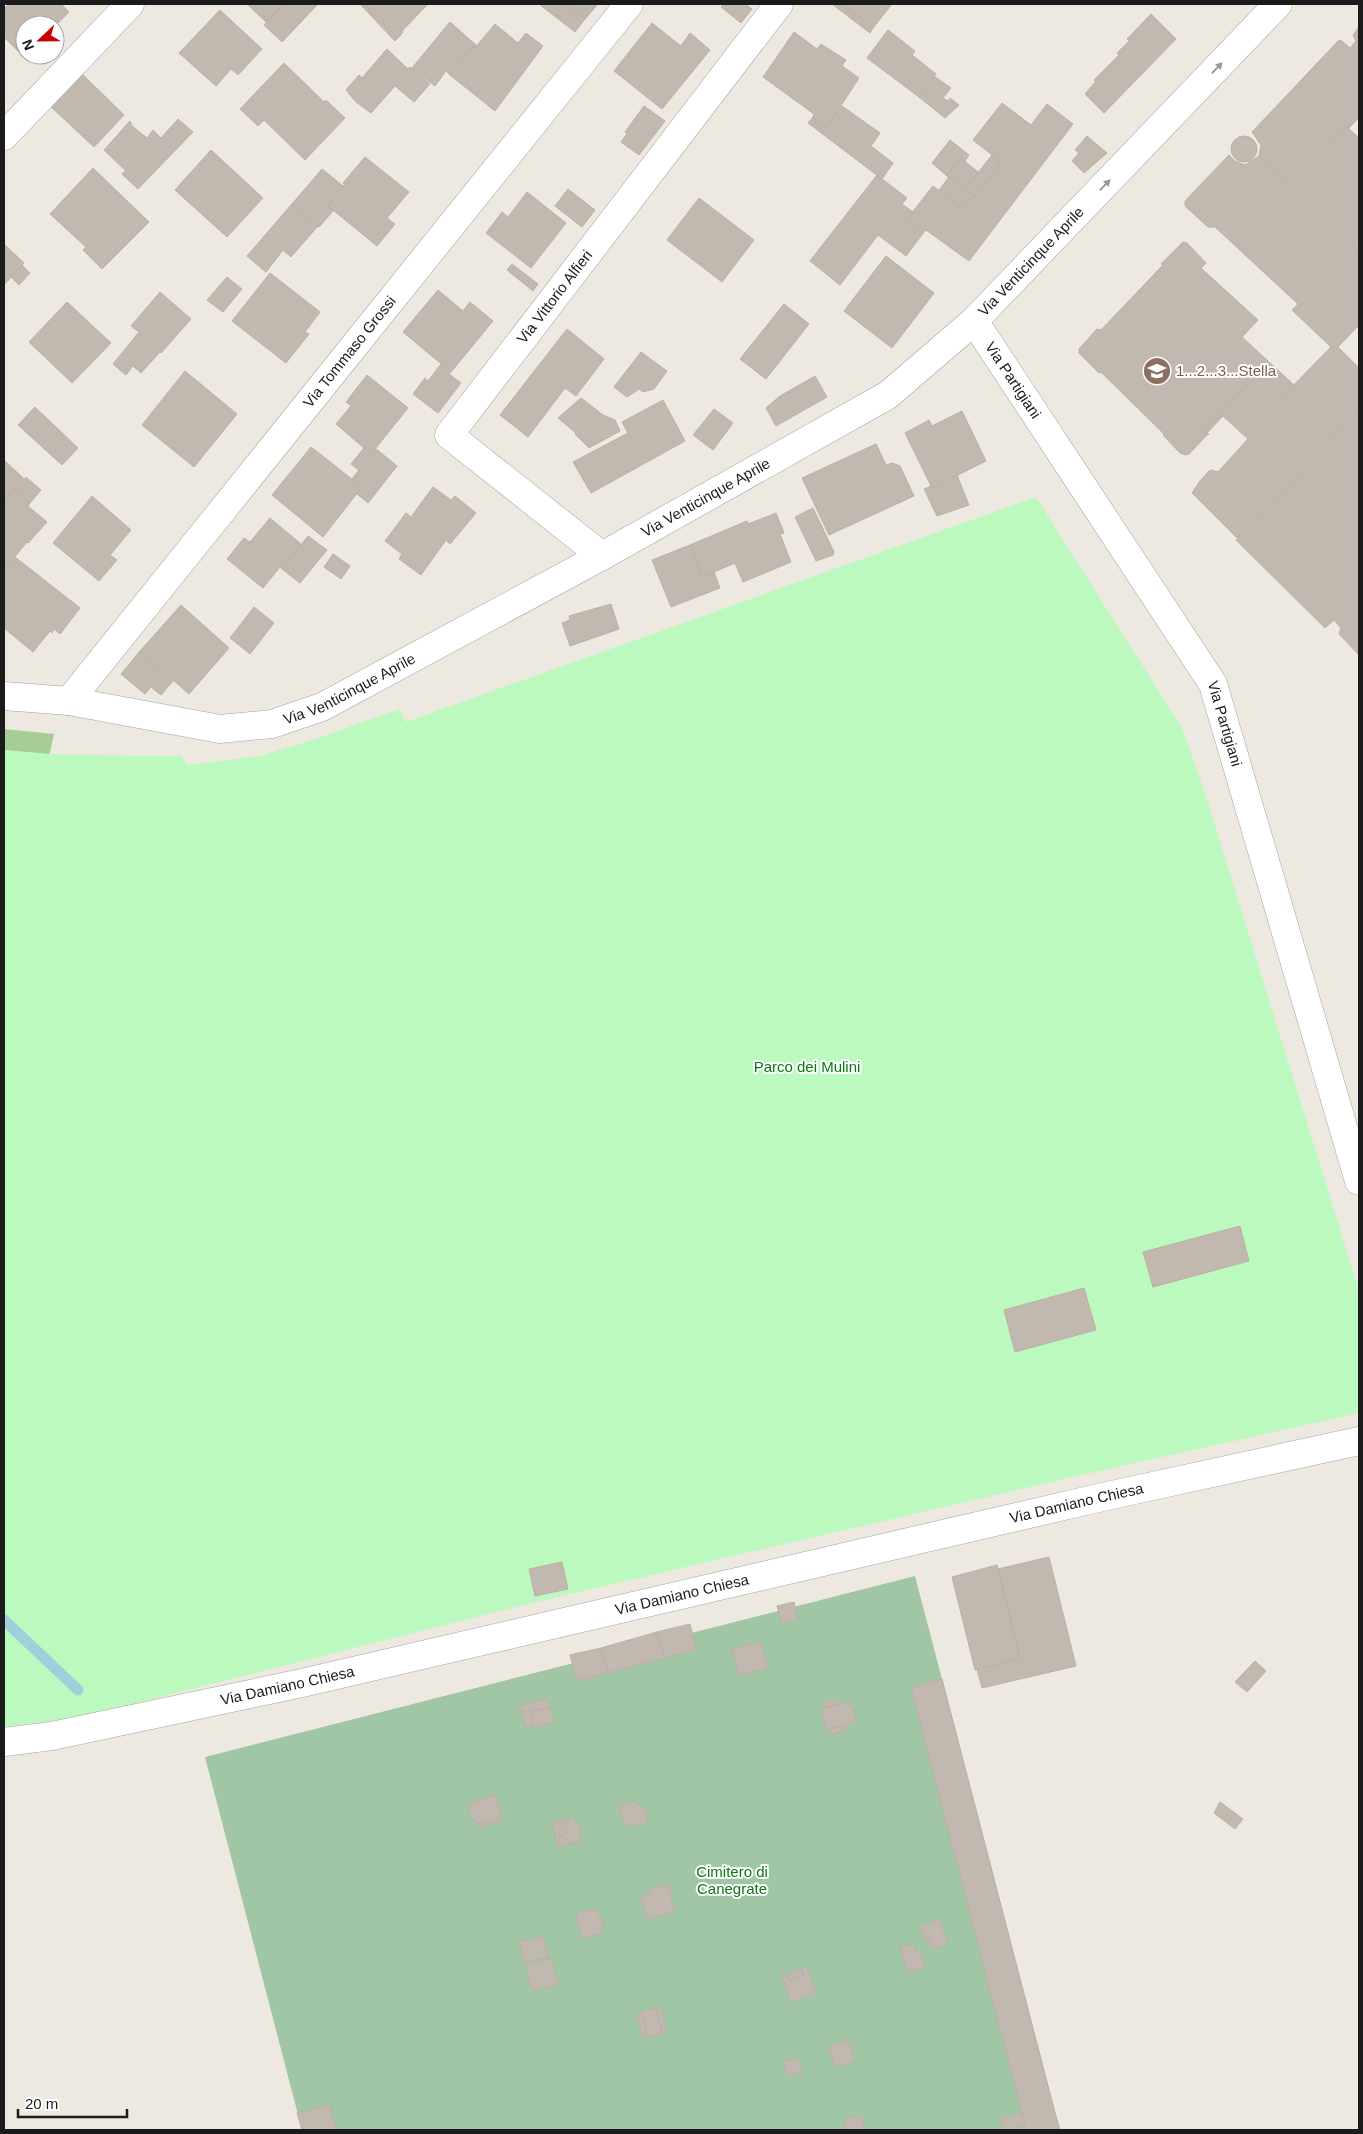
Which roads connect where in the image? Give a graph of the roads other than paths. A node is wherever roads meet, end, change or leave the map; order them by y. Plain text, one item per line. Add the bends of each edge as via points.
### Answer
1 (130, 4) edge
2 (629, 4) edge
3 (779, 4) edge
4 (1278, 4) edge
5 (4, 136) edge
6 (974, 321) junction
7 (602, 556) junction
8 (4, 696) edge
9 (69, 701) junction
10 (1359, 1181) edge
11 (1359, 1441) edge
12 (4, 1742) edge

1 - 5 street
2 - 9 street, Via Tommaso Grossi
3 - 7 street, Via Vittorio Alfieri via 449,435
6 -> 4 street, Via Venticinque Aprile
6 - 7 street, Via Venticinque Aprile via 888,395
6 - 10 street, Via Partigiani via 1213,684
7 - 9 street, Via Venticinque Aprile via 322,708 272,724 220,729
8 - 9 street, Via Venticinque Aprile
11 - 12 street, Via Damiano Chiesa via 1098,1498 302,1683 52,1736

